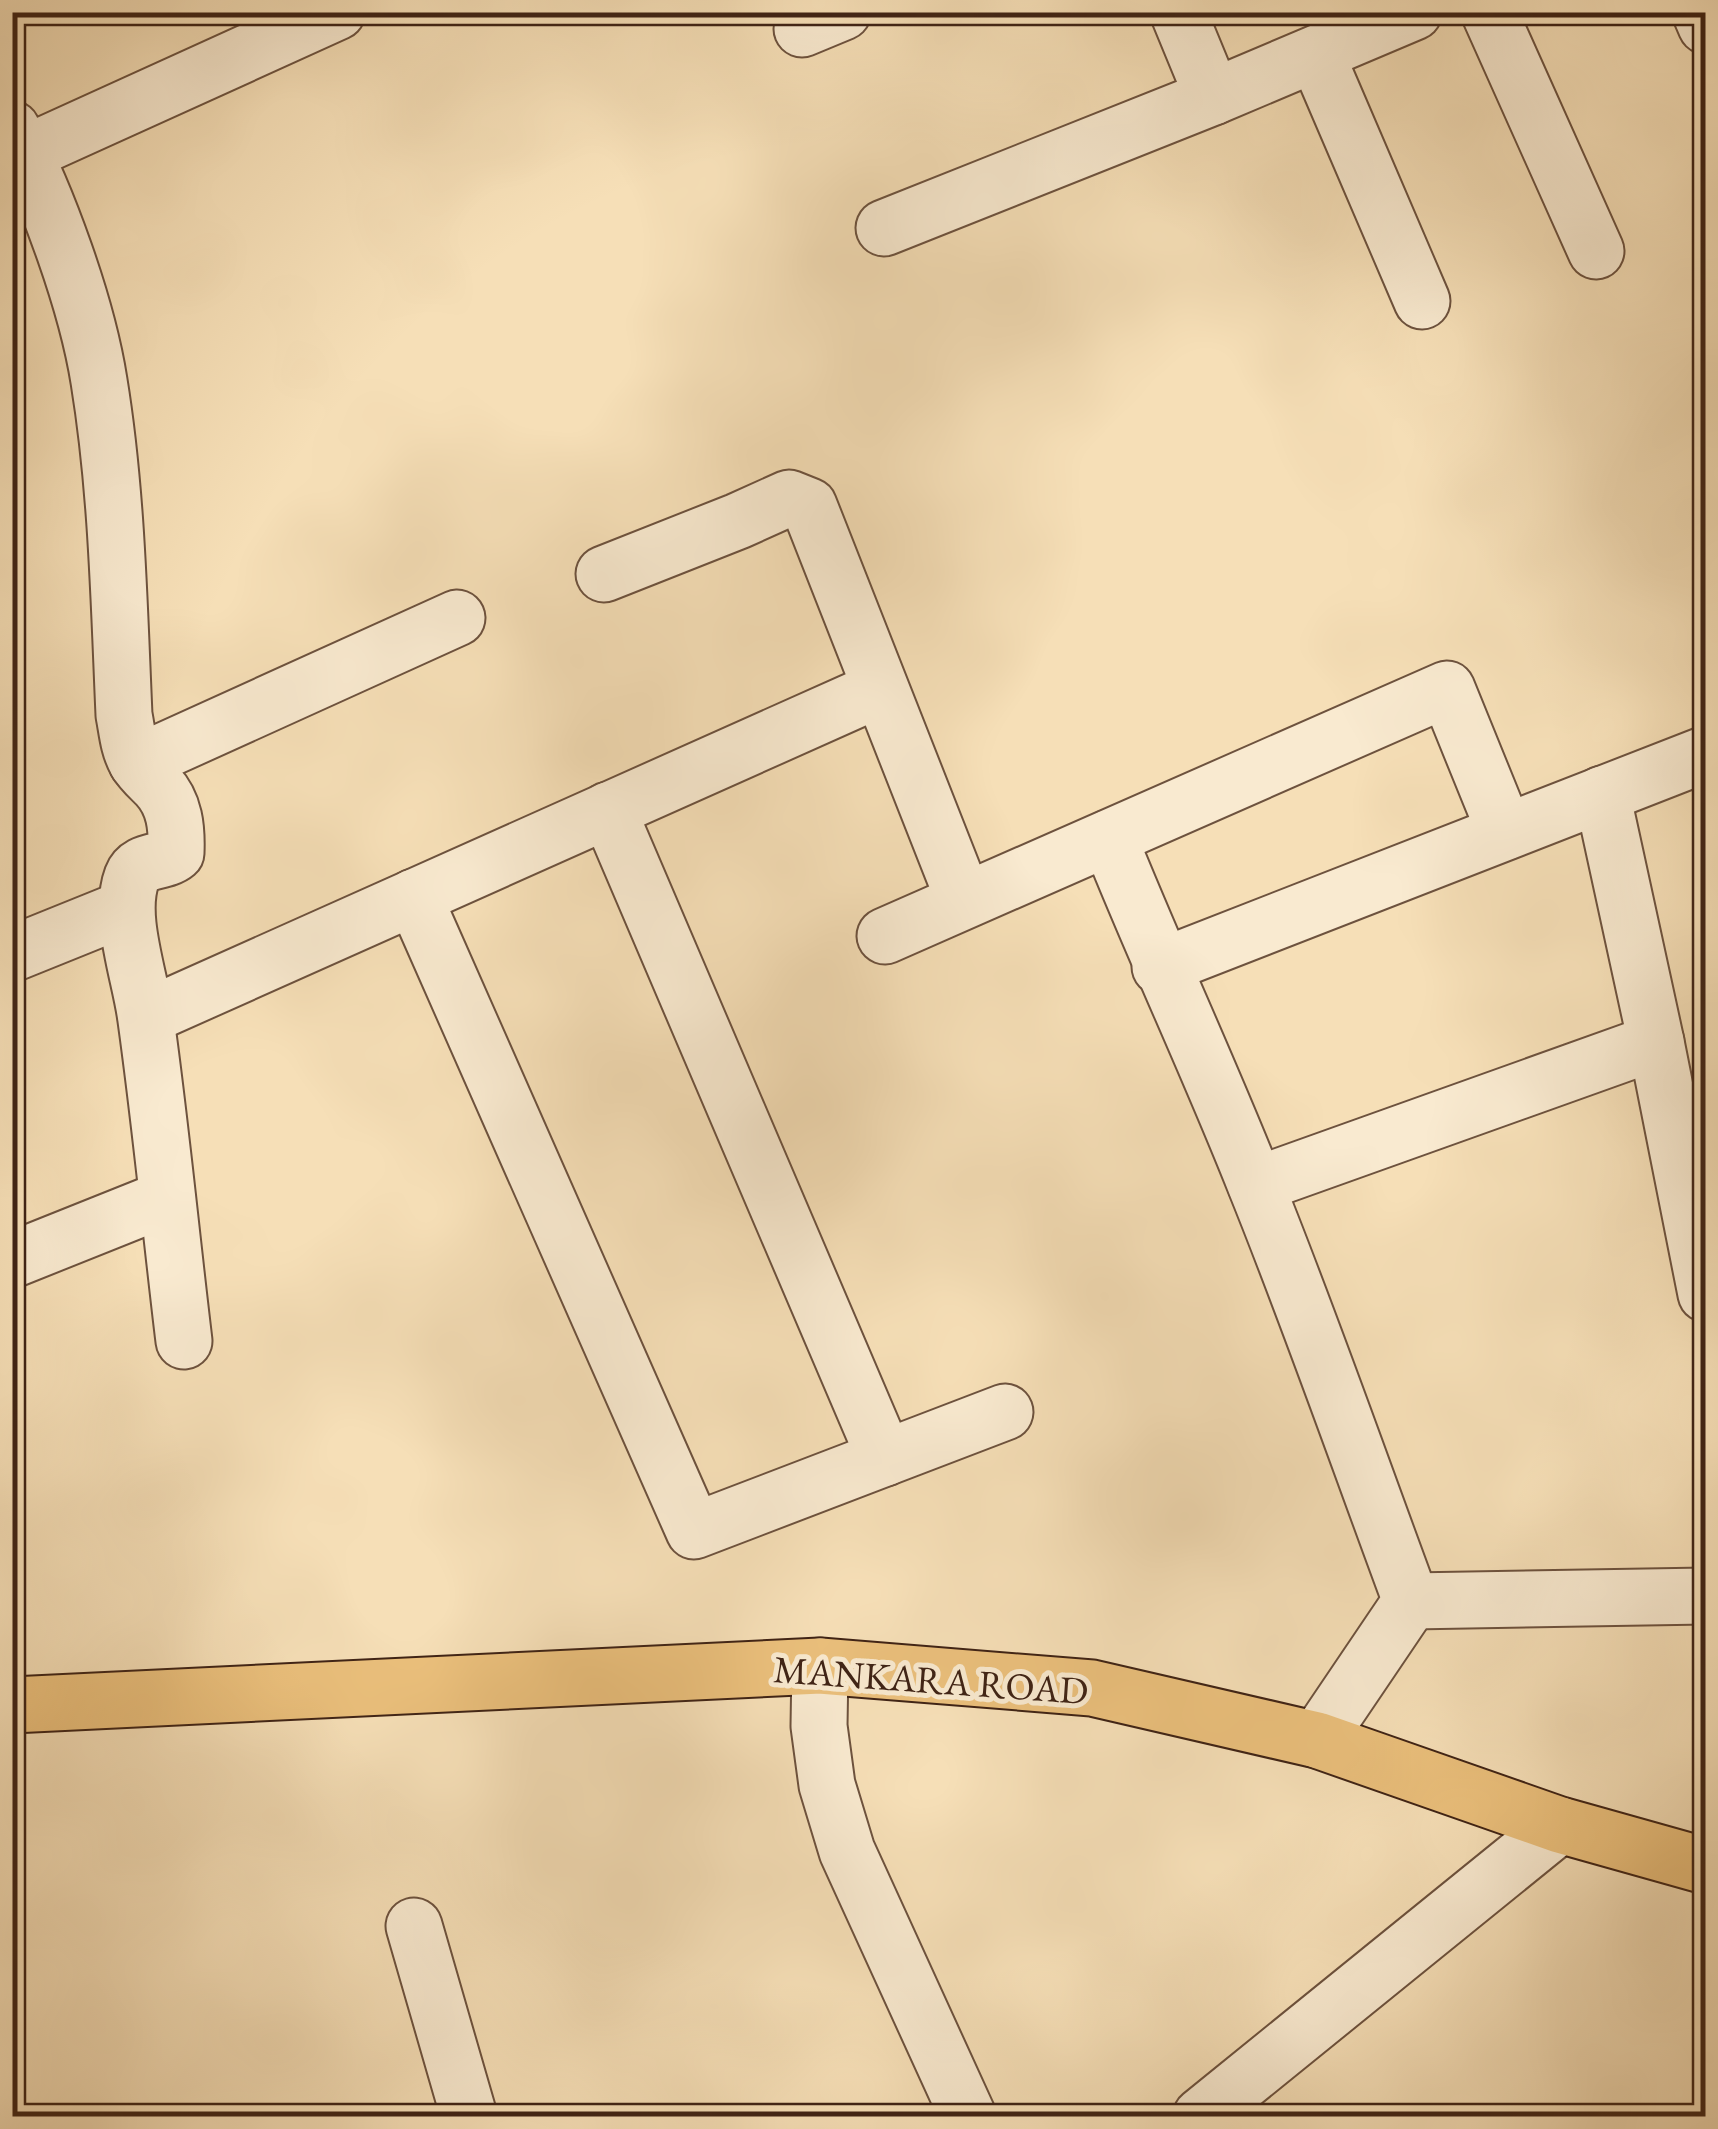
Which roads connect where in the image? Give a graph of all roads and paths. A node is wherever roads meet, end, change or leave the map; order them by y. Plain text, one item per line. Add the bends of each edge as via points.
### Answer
1 (337, 12) edge
2 (1178, 12) edge
3 (1414, 12) edge
4 (1489, 12) edge
5 (1700, 12) edge
6 (1706, 26) edge
7 (1316, 54) junction
8 (1213, 97) junction
9 (18, 142) edge
10 (884, 228) dead end
11 (1596, 251) dead end
12 (1422, 301) dead end
13 (604, 574) dead end
14 (458, 618) dead end
15 (880, 689) junction
16 (1706, 754) edge
17 (137, 763) junction
18 (1602, 794) junction
19 (608, 810) junction
20 (1505, 832) junction
21 (1109, 838) junction
22 (414, 897) junction
23 (964, 900) junction
24 (126, 908) junction
25 (884, 936) dead end
26 (15, 945) edge
27 (1160, 966) junction
28 (146, 1017) junction
29 (1656, 1042) junction
30 (1256, 1185) junction
31 (167, 1198) junction
32 (12, 1260) edge
33 (1706, 1294) edge
34 (184, 1340) dead end
35 (1004, 1412) dead end
36 (885, 1458) junction
37 (1706, 1596) edge
38 (1411, 1601) junction
39 (820, 1666) junction
40 (12, 1704) edge
41 (1317, 1740) junction
42 (1560, 1825) junction
43 (1706, 1866) edge
44 (414, 1926) dead end
45 (469, 2116) edge
46 (968, 2116) edge
47 (1201, 2116) edge

1 - 9 street
2 - 8 street
3 - 7 street
4 - 11 street
5 - 6 street
7 - 8 street
7 - 12 street
8 - 10 street
9 - 17 street via 53,224 99,377 115,507 124,715
13 - 15 street via 789,498 809,506
14 - 17 street
15 - 19 street
15 - 23 street
16 - 18 street
17 - 24 street via 174,812 176,852 132,874
18 - 20 street
18 - 29 street
19 - 22 street
19 - 36 street
20 - 21 street via 1447,689
20 - 27 street
21 - 23 street
21 - 27 street
22 - 28 street
22 - 36 street via 694,1532
23 - 25 street
24 - 26 street
24 - 28 street
27 - 30 street
28 - 31 street
29 - 30 street
29 - 33 street
30 - 38 street
31 - 32 street
31 - 34 street
35 - 36 street
37 - 38 street
38 - 41 street
39 - 40 main road, MANKARA ROAD
39 - 41 main road, MANKARA ROAD via 1092,1688
39 - 46 street via 827,1785 847,1851
41 - 42 main road, MANKARA ROAD
42 - 43 main road, MANKARA ROAD
42 - 47 street
44 - 45 street

